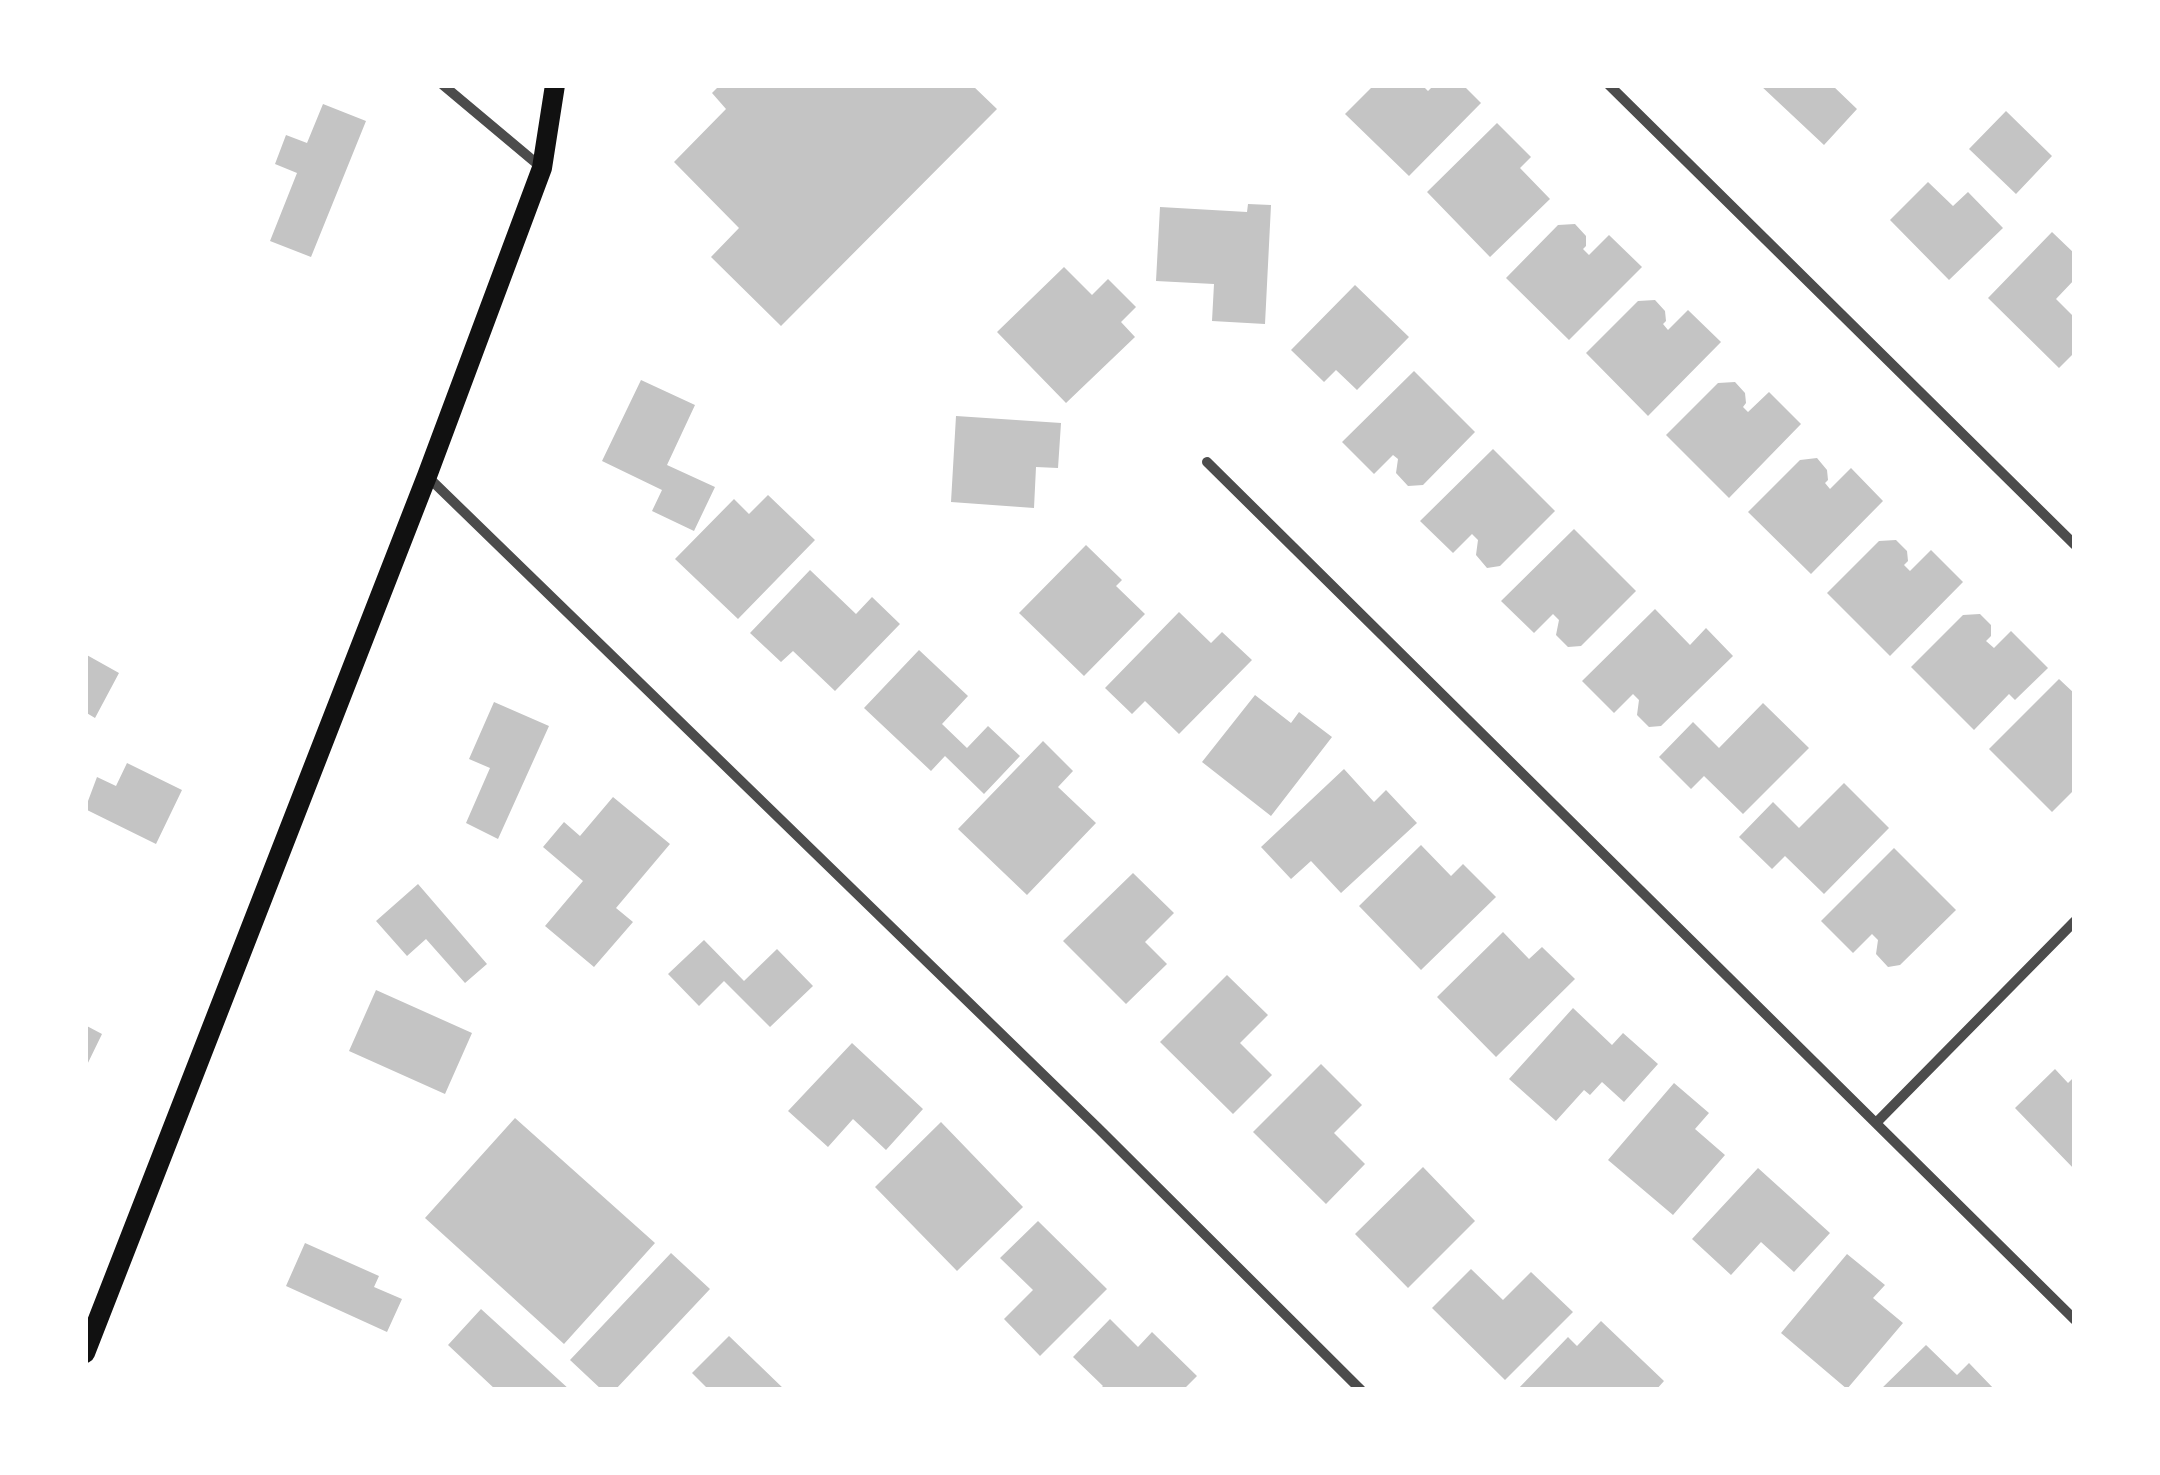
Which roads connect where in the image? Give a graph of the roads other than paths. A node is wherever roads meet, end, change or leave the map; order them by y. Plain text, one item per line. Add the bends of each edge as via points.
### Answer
1 (442, 85) edge
2 (556, 85) edge
3 (1609, 85) edge
4 (542, 168) junction
5 (1207, 462) dead end
6 (427, 476) junction
7 (2075, 545) edge
8 (2075, 920) edge
9 (1876, 1123) junction
10 (2075, 1320) edge
11 (85, 1353) edge
12 (1360, 1390) edge

1 - 4 street
2 - 4 main road
3 - 7 street
4 - 6 main road
5 - 9 street
6 - 11 main road
6 - 12 street
8 - 9 street
9 - 10 street

